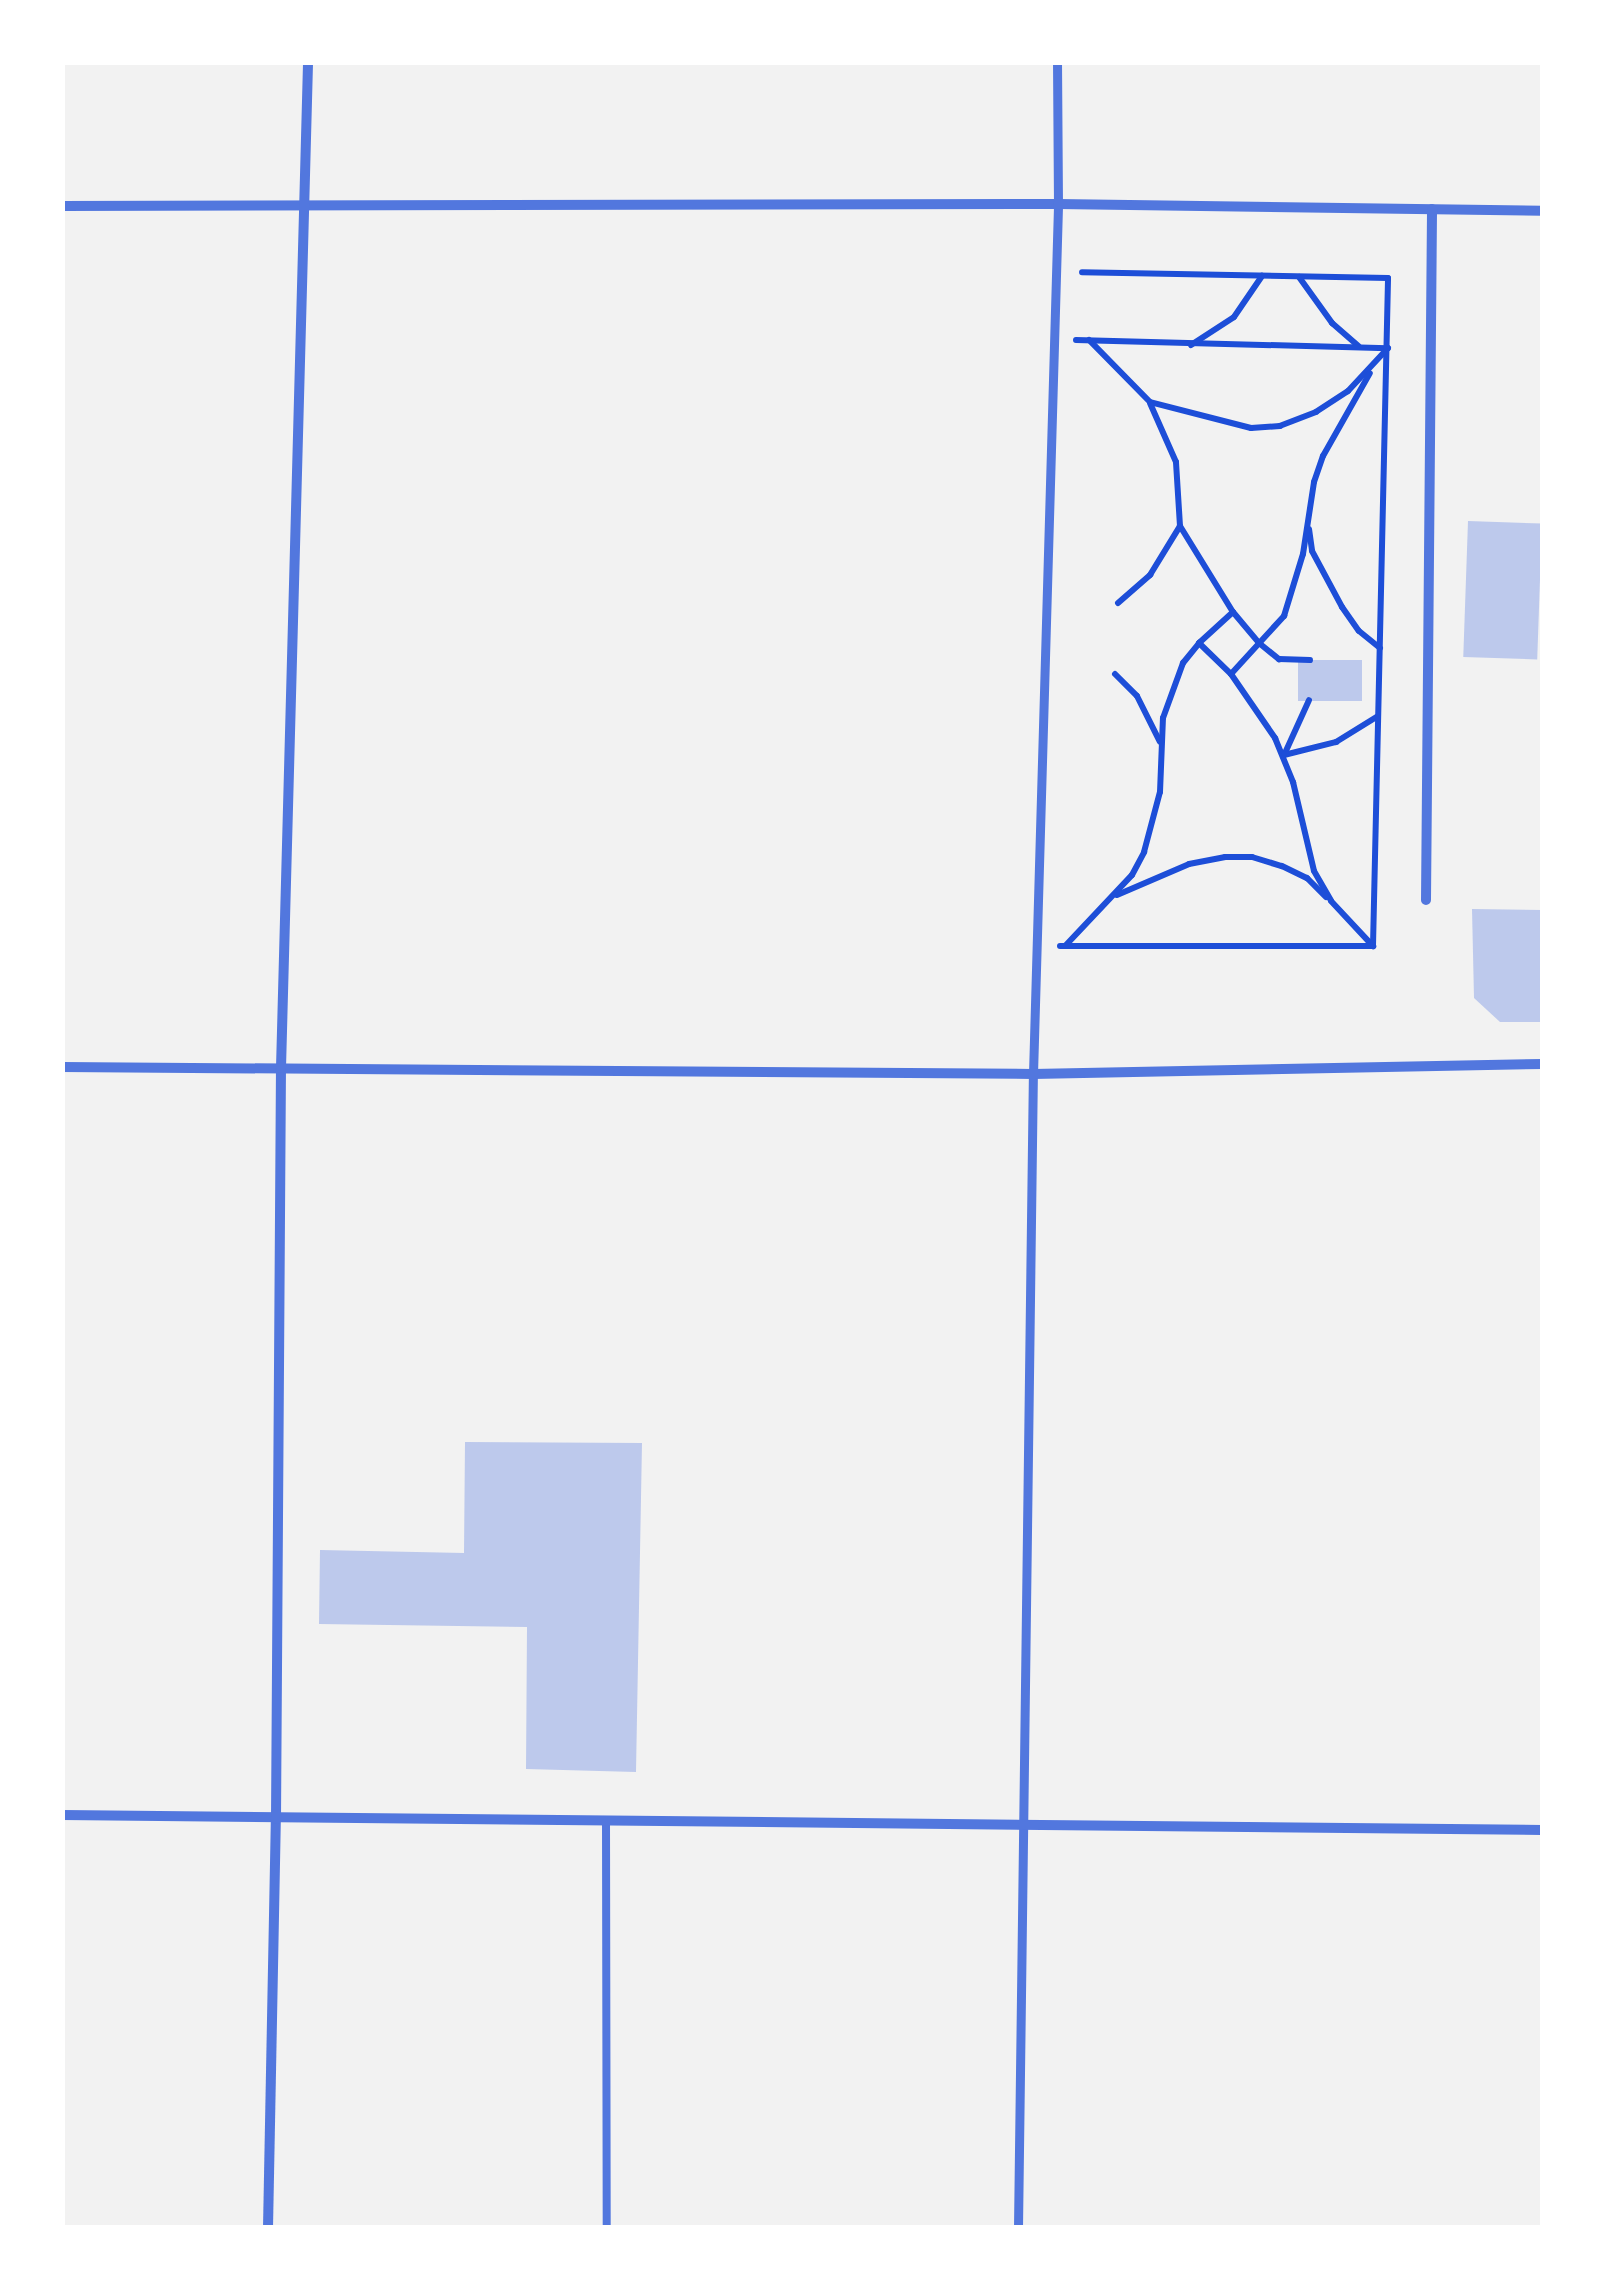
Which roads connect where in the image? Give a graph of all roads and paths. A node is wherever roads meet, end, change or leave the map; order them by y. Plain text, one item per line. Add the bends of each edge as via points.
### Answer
1 (308, 62) edge
2 (1058, 62) edge
3 (1058, 204) junction
4 (62, 206) edge
5 (304, 208) junction
6 (1432, 209) junction
7 (1542, 211) edge
8 (1056, 271) junction
9 (1262, 276) junction
10 (1299, 276) junction
11 (1054, 339) junction
12 (1089, 340) junction
13 (1190, 345) junction
14 (1358, 346) junction
15 (1388, 348) junction
16 (1375, 363) junction
17 (1150, 402) junction
18 (1308, 520) junction
19 (1180, 526) junction
20 (1118, 603) dead end
21 (1233, 612) junction
22 (1199, 643) junction
23 (1259, 643) junction
24 (1381, 649) junction
25 (1310, 660) dead end
26 (1115, 674) dead end
27 (1231, 674) junction
28 (1310, 700) dead end
29 (1379, 715) junction
30 (1162, 750) junction
31 (1284, 754) junction
32 (1110, 899) junction
33 (1426, 900) dead end
34 (1331, 901) junction
35 (1036, 946) junction
36 (1065, 946) junction
37 (1373, 946) junction
38 (1542, 1064) edge
39 (62, 1067) edge
40 (281, 1068) junction
41 (1033, 1074) junction
42 (62, 1815) edge
43 (276, 1819) junction
44 (606, 1822) junction
45 (1023, 1826) junction
46 (1542, 1830) edge
47 (268, 2228) edge
48 (607, 2228) edge
49 (1018, 2228) edge

1 - 5 street
2 - 3 street
3 - 5 street
3 - 6 street
3 - 8 street
4 - 5 street
5 - 40 street
6 - 7 street
6 - 33 street
8 - 9 path
8 - 11 street
9 - 10 path
9 - 13 path via 1234,317
10 - 14 path via 1332,323
10 - 15 path via 1388,278
11 - 12 path
11 - 35 street
12 - 13 path
12 - 17 path
13 - 14 path
14 - 15 path
15 - 16 path
15 - 24 path
16 - 17 path via 1348,391 1280,426 1220,423
16 - 18 path via 1323,456
17 - 19 path via 1176,462
18 - 23 path via 1284,616
18 - 24 path via 1312,552 1328,582 1359,631
19 - 20 path via 1150,576
19 - 21 path
21 - 22 path
21 - 23 path
22 - 27 path
22 - 30 path via 1184,663 1164,718
23 - 25 path via 1280,658
23 - 27 path
24 - 29 path
26 - 30 path via 1153,720
27 - 31 path
28 - 31 path
29 - 31 path via 1336,742
29 - 37 path
30 - 32 path via 1160,792 1144,852
31 - 34 path via 1314,871
32 - 34 path via 1188,864 1252,857 1307,878
32 - 36 path
34 - 37 path
35 - 36 path
35 - 41 street
36 - 37 path
38 - 41 street
39 - 40 street
40 - 41 street
40 - 43 street
41 - 45 street
42 - 43 street
43 - 44 street
43 - 47 street
44 - 45 street
44 - 48 lane
45 - 46 street
45 - 49 street

